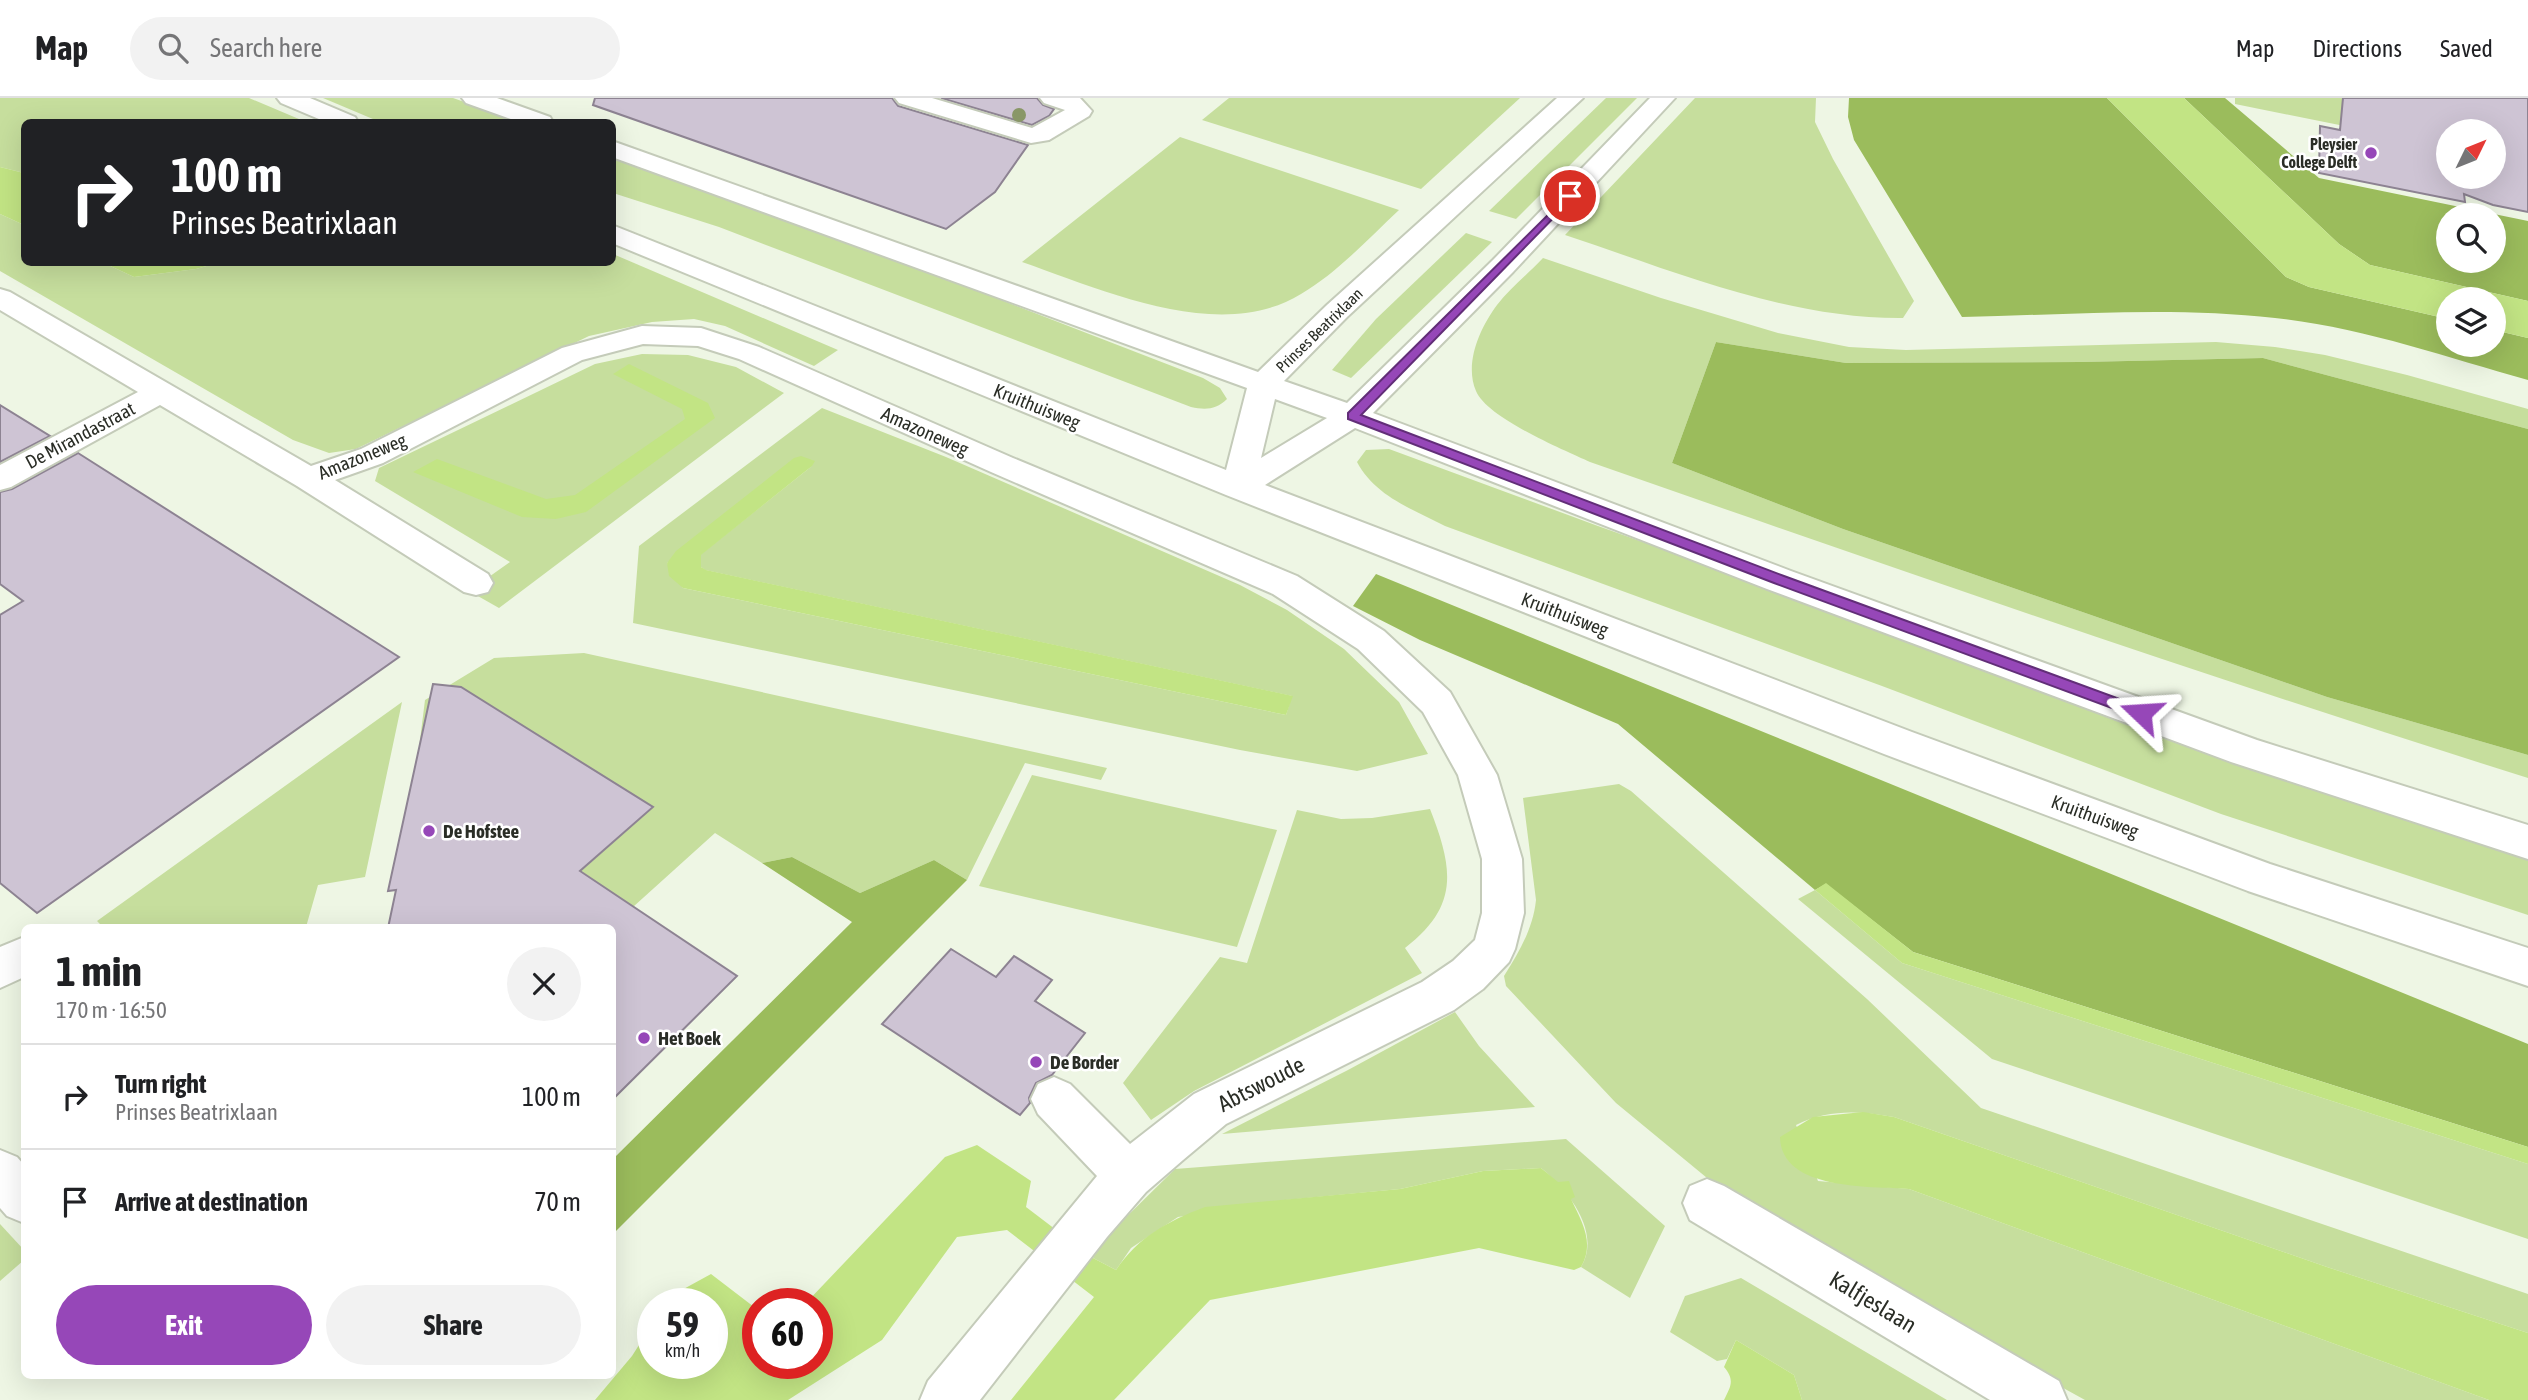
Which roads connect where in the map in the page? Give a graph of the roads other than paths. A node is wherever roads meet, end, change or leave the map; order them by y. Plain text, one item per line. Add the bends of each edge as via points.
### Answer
1 (289, 98) edge
2 (474, 98) edge
3 (907, 98) edge
4 (1052, 98) edge
5 (1571, 98) edge
6 (1664, 98) edge
7 (339, 119) edge
8 (533, 119) edge
9 (616, 149) edge
10 (616, 235) edge
11 (0, 298) edge
12 (1263, 384) junction
13 (161, 391) junction
14 (1352, 416) junction
15 (308, 478) junction
16 (0, 479) edge
17 (1238, 487) junction
18 (476, 583) dead end
19 (1476, 775) joint
20 (2528, 842) edge
21 (21, 958) edge
22 (2528, 967) edge
23 (0, 969) edge
24 (1054, 1100) dead end
25 (0, 1173) edge
26 (1129, 1176) junction
27 (21, 1196) edge
28 (1707, 1203) dead end
29 (947, 1400) edge
30 (2040, 1400) edge

1 - 7 main road
2 - 8 main road
3 - 4 main road via 1031,136 1080,111
5 - 12 main road, Prinses Beatrixlaan
6 - 14 main road
9 - 12 main road
10 - 17 main road, Kruithuisweg
11 - 13 main road, Amazoneweg
12 - 14 main road
12 - 17 main road, Prinses Beatrixlaan
13 - 15 main road, Amazoneweg
13 - 16 main road, De Mirandastraat
14 - 17 main road
14 - 20 main road via 1779,580 2245,751
15 - 18 main road, Amazoneweg
15 - 19 main road, Amazoneweg via 372,456 572,354 642,335 701,337 749,353 1285,585 1371,640 1437,702
17 - 22 main road, Kruithuisweg via 2223,864
19 - 26 main road, Abtswoude via 1502,859 1503,913 1494,949 1438,996 1210,1109
21 - 23 main road
24 - 26 main road
25 - 27 main road
26 - 29 main road, Abtswoude
28 - 30 main road, Kalfjeslaan

